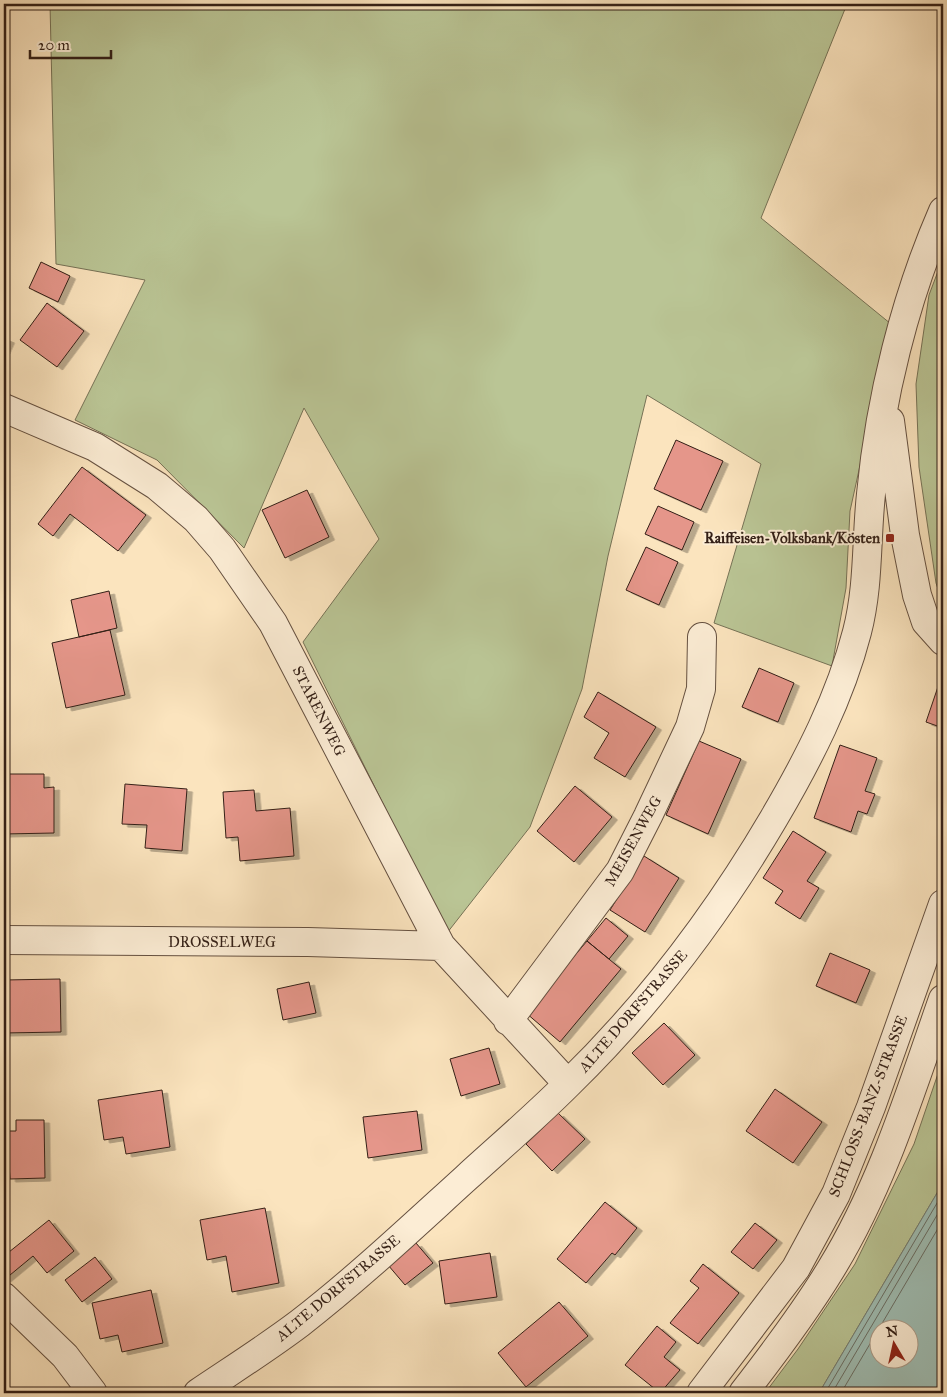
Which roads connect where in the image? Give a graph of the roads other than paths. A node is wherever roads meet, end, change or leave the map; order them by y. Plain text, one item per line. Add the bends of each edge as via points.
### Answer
1 (943, 211) edge
2 (887, 395) junction
3 (4, 408) edge
4 (702, 637) dead end
5 (943, 641) edge
6 (943, 904) edge
7 (4, 940) edge
8 (441, 946) junction
9 (943, 999) edge
10 (508, 1021) junction
11 (568, 1084) junction
12 (4, 1297) edge
13 (93, 1393) edge
14 (198, 1393) edge
15 (701, 1393) edge
16 (744, 1393) edge

1 - 2 street, ALTE DORFSTRASSE via 926,250 907,310
2 - 5 street via 905,535 917,595 926,622
2 - 11 street, ALTE DORFSTRASSE via 870,496 865,594 857,632 825,722 798,777 749,861 683,955
3 - 8 street, STARENWEG via 95,447 157,486 196,518 222,549 274,623
4 - 10 street, MEISENWEG via 701,689 690,728 648,816 620,871
6 - 15 street, SCHLOSS-BANZ-STRASSE via 836,1194 796,1268
7 - 8 street, DROSSELWEG
8 - 10 street, STARENWEG
9 - 16 street via 859,1218 832,1268
10 - 11 street, STARENWEG
11 - 14 street, ALTE DORFSTRASSE via 425,1215 308,1316
12 - 13 street via 65,1356

